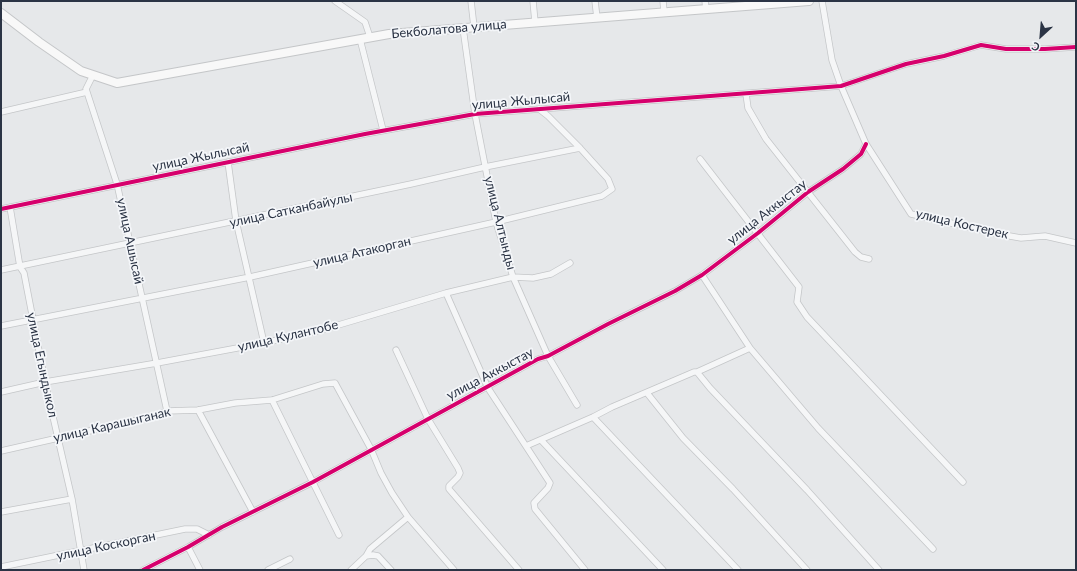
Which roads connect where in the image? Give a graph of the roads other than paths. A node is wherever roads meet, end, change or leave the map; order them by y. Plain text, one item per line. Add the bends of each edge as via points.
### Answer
1 (334, 1) edge
2 (471, 1) edge
3 (533, 1) edge
4 (595, 1) edge
5 (663, 1) edge
6 (809, 1) edge
7 (822, 1) edge
8 (788, 2) edge
9 (706, 5) edge
10 (664, 12) junction
11 (1, 13) edge
12 (597, 18) junction
13 (535, 22) junction
14 (474, 27) junction
15 (463, 28) junction
16 (370, 37) junction
17 (360, 39) junction
18 (1076, 47) edge
19 (93, 75) junction
20 (841, 86) junction
21 (87, 92) junction
22 (746, 94) junction
23 (539, 109) junction
24 (1, 112) edge
25 (475, 114) junction
26 (383, 130) junction
27 (866, 144) junction
28 (580, 148) junction
29 (700, 159) dead end
30 (228, 162) junction
31 (486, 166) junction
32 (117, 184) junction
33 (808, 192) junction
34 (10, 208) junction
35 (1, 209) edge
36 (236, 221) junction
37 (496, 222) junction
38 (758, 233) junction
39 (131, 243) junction
40 (1076, 244) edge
41 (869, 259) dead end
42 (570, 263) dead end
43 (20, 266) junction
44 (1, 270) edge
45 (702, 275) junction
46 (250, 277) junction
47 (513, 277) junction
48 (446, 293) junction
49 (142, 299) junction
50 (33, 320) junction
51 (1, 326) edge
52 (264, 343) junction
53 (750, 348) junction
54 (396, 350) dead end
55 (548, 356) junction
56 (158, 364) junction
57 (697, 372) junction
58 (45, 382) junction
59 (488, 388) junction
60 (1, 392) edge
61 (647, 393) junction
62 (272, 400) junction
63 (577, 405) dead end
64 (198, 410) junction
65 (167, 411) junction
66 (593, 418) junction
67 (428, 419) junction
68 (58, 438) junction
69 (541, 440) junction
70 (526, 446) junction
71 (371, 449) junction
72 (1, 451) edge
73 (313, 482) junction
74 (963, 482) dead end
75 (72, 499) junction
76 (1, 512) edge
77 (253, 512) junction
78 (408, 517) junction
79 (209, 535) junction
80 (339, 535) dead end
81 (188, 547) junction
82 (933, 549) dead end
83 (80, 551) junction
84 (366, 556) junction
85 (290, 559) dead end
86 (1, 567) edge
87 (84, 570) edge
88 (143, 570) edge
89 (200, 570) edge
90 (268, 570) edge
91 (351, 570) edge
92 (391, 570) edge
93 (454, 570) edge
94 (519, 570) edge
95 (586, 570) edge
96 (663, 570) edge
97 (738, 570) edge
98 (807, 570) edge
99 (879, 570) edge

1 - 16 street via 365,22
2 - 14 street
3 - 13 street
4 - 12 street
5 - 10 street
6 - 8 street, Бекболатова улица
7 - 20 street, улица Костерек via 832,60
8 - 9 street, Бекболатова улица
9 - 10 street, Бекболатова улица
10 - 12 street, Бекболатова улица
11 - 19 street, Бекболатова улица via 81,71
12 - 13 street, Бекболатова улица
13 - 14 street, Бекболатова улица
14 - 15 street, Бекболатова улица
15 - 16 street, Бекболатова улица
15 - 25 street, улица Алтынды
16 - 17 street, Бекболатова улица
17 - 19 street, Бекболатова улица via 116,83
17 - 26 street
18 - 20 street, улица Жылысай via 1006,49 981,45 906,64
19 - 21 street via 86,88
20 - 22 street, улица Жылысай
20 - 27 street, улица Костерек
21 - 24 street
21 - 32 street, улица Ашысай
22 - 23 street, улица Жылысай
22 - 33 street via 748,108 766,139
23 - 25 street, улица Жылысай
23 - 28 street, улица Атакорган
25 - 26 street, улица Жылысай
25 - 31 street, улица Алтынды
26 - 30 street, улица Жылысай
27 - 33 street, улица Аккыстау via 861,154 843,169
27 - 40 street, улица Костерек via 911,214 1004,235 1021,238 1045,236
28 - 31 street, улица Сатканбайулы
28 - 37 street, улица Атакорган via 608,179 612,189 602,196
29 - 38 street
30 - 32 street, улица Жылысай
30 - 36 street
31 - 36 street, улица Сатканбайулы
31 - 37 street, улица Алтынды
32 - 34 street, улица Жылысай
32 - 39 street, улица Ашысай
33 - 38 street, улица Аккыстау
33 - 41 street via 855,252
34 - 35 street, улица Жылысай
34 - 43 street, улица Егындыкол
36 - 39 street, улица Сатканбайулы
36 - 46 street
37 - 46 street, улица Атакорган
37 - 47 street, улица Алтынды
38 - 45 street, улица Аккыстау
38 - 74 street via 799,287 797,302 807,317
39 - 43 street, улица Сатканбайулы
39 - 49 street, улица Ашысай
42 - 47 street, улица Кулантобе via 551,274 533,278
43 - 44 street, улица Сатканбайулы
43 - 50 street, улица Егындыкол via 24,273
45 - 53 street
45 - 55 street, улица Аккыстау
46 - 49 street, улица Атакорган
46 - 52 street
47 - 48 street, улица Кулантобе
47 - 55 street, улица Алтынды
48 - 52 street, улица Кулантобе via 325,329
48 - 59 street
49 - 50 street, улица Атакорган
49 - 56 street, улица Ашысай
50 - 51 street, улица Атакорган
50 - 58 street, улица Егындыкол
52 - 56 street, улица Кулантобе
53 - 57 street
53 - 82 street via 824,433
54 - 67 street
55 - 59 street, улица Аккыстау via 538,359
55 - 63 street, улица Алтынды
56 - 58 street, улица Кулантобе
56 - 65 street, улица Ашысай
57 - 61 street
57 - 99 street
58 - 60 street, улица Кулантобе
58 - 68 street, улица Егындыкол
59 - 67 street, улица Аккыстау
59 - 70 street
61 - 66 street
61 - 98 street via 683,438
62 - 64 street, улица Карашыганак
62 - 71 street, улица Карашыганак via 322,384 335,383
62 - 73 street
64 - 65 street, улица Карашыганак
64 - 77 street
65 - 68 street, улица Карашыганак
66 - 69 street
66 - 97 street
67 - 71 street, улица Аккыстау
67 - 94 street via 460,473 449,489
68 - 72 street, улица Карашыганак
68 - 75 street, улица Егындыкол
69 - 70 street
69 - 96 street
70 - 95 street via 550,483 534,503 534,509
71 - 73 street, улица Аккыстау
71 - 78 street, улица Карашыганак via 381,473
73 - 77 street, улица Аккыстау
73 - 80 street
75 - 76 street
75 - 83 street, улица Егындыкол
77 - 79 street, улица Аккыстау
78 - 84 street via 373,546
78 - 93 street, улица Карашыганак
79 - 81 street, улица Аккыстау
79 - 83 street, улица Коскорган via 197,528 185,529
81 - 88 street, улица Аккыстау
81 - 89 street
83 - 86 street, улица Коскорган
83 - 87 street, улица Егындыкол
84 - 91 street
84 - 92 street via 378,556
85 - 90 street

